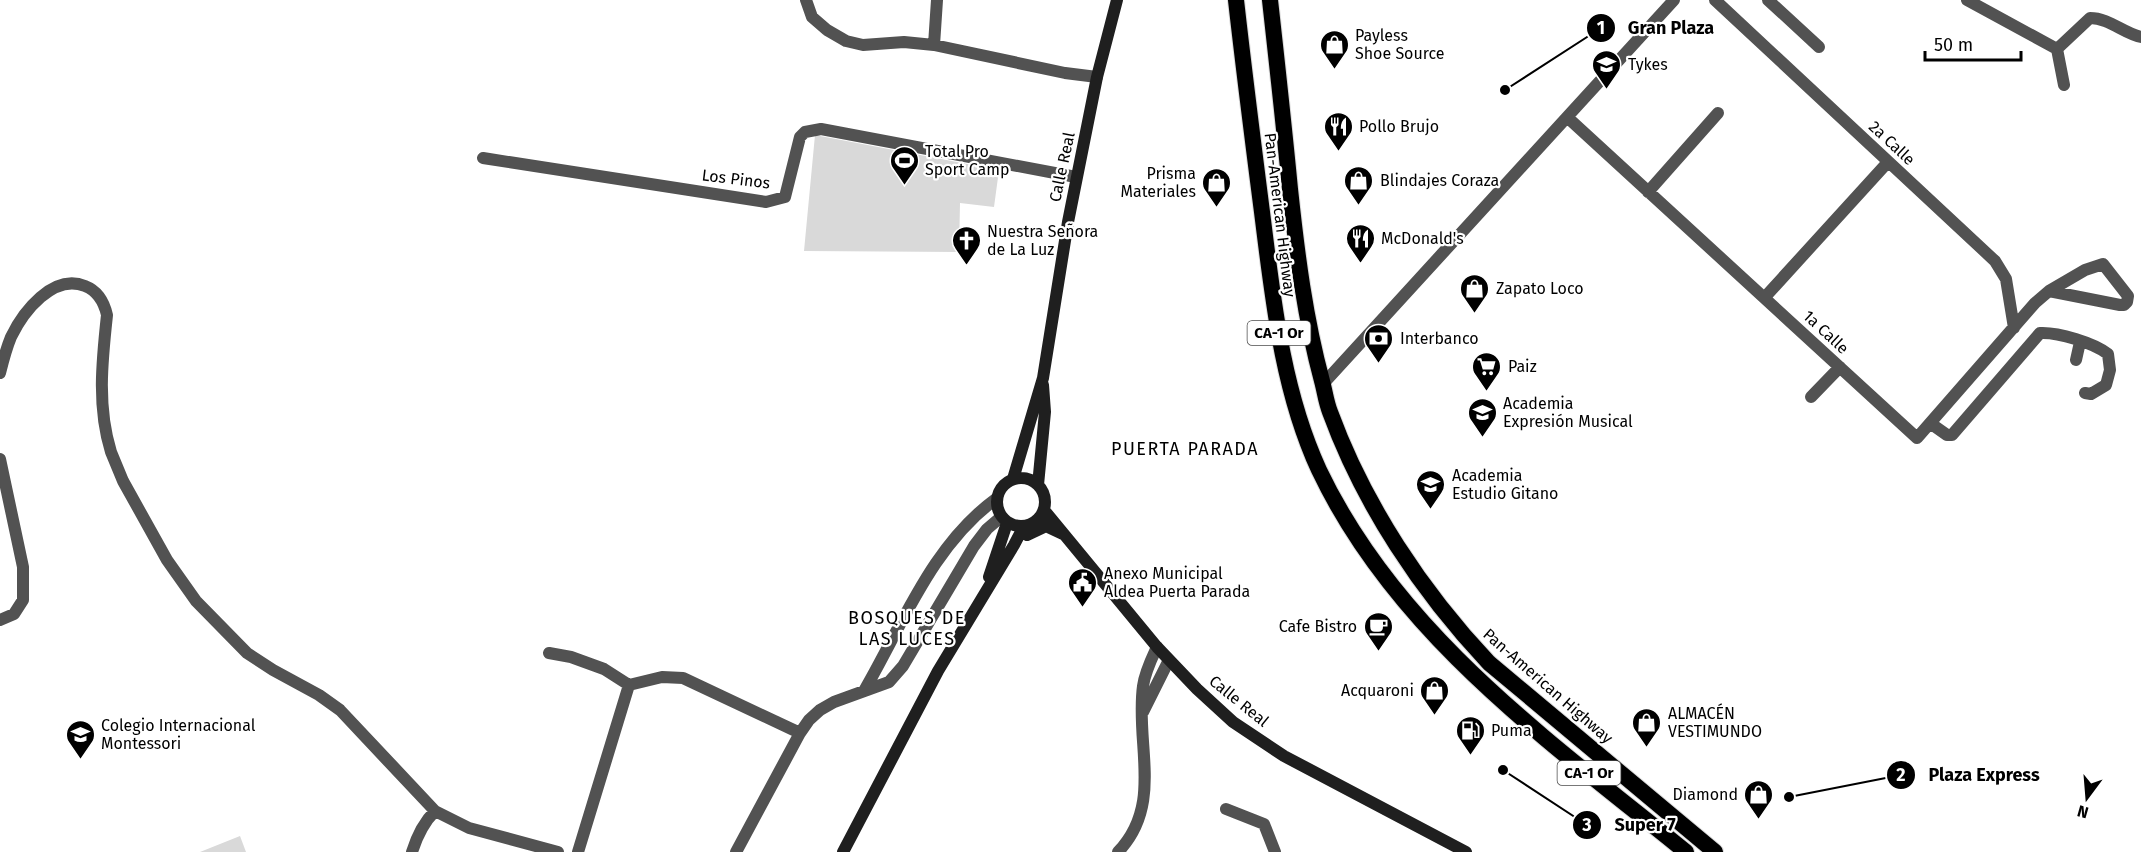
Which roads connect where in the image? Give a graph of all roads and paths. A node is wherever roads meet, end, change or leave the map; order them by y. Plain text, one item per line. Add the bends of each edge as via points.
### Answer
1 (806, 0) edge
2 (937, 0) edge
3 (1117, 0) edge
4 (1236, 0) edge
5 (1270, 0) edge
6 (1674, 0) edge
7 (1715, 0) edge
8 (1768, 0) edge
9 (1968, 0) edge
10 (2141, 37) edge
11 (934, 45) junction
12 (1819, 47) dead end
13 (2057, 49) junction
14 (1097, 77) junction
15 (2064, 85) dead end
16 (1718, 112) dead end
17 (1567, 117) junction
18 (483, 158) dead end
19 (1888, 162) junction
20 (1076, 177) junction
21 (1648, 192) junction
22 (2049, 291) junction
23 (1765, 297) junction
24 (2013, 328) junction
25 (2080, 342) junction
26 (2076, 360) dead end
27 (1840, 367) junction
28 (0, 373) edge
29 (1043, 378) junction
30 (1323, 384) junction
31 (2085, 393) dead end
32 (1811, 397) dead end
33 (1930, 423) junction
34 (0, 459) edge
35 (1013, 479) junction
36 (1038, 485) junction
37 (997, 498) junction
38 (1044, 510) junction
39 (1004, 520) junction
40 (1024, 526) junction
41 (1066, 536) junction
42 (1014, 545) junction
43 (982, 596) junction
44 (0, 620) edge
45 (1157, 647) junction
46 (549, 653) dead end
47 (1169, 660) junction
48 (628, 685) junction
49 (864, 691) junction
50 (1142, 713) junction
51 (800, 733) junction
52 (1226, 809) dead end
53 (435, 811) junction
54 (1699, 838) junction
55 (412, 852) edge
56 (558, 852) edge
57 (578, 852) edge
58 (736, 852) edge
59 (843, 852) edge
60 (1118, 852) edge
61 (1275, 852) edge
62 (1466, 852) edge
63 (1686, 852) edge
64 (1715, 852) edge
65 (1730, 852) edge

1 - 11 street via 812,17 846,41 863,45
2 - 11 street
3 - 14 main road, Calle Real
4 - 63 highway, Pan-American Highway / CA-1 Or via 1272,299 1289,384 1306,438 1338,508 1370,556 1446,649 1494,695
5 - 30 highway, Pan-American Highway / CA-1 Or via 1300,280
6 - 17 street
7 - 19 street, 2a Calle
8 - 12 street
9 - 13 street
10 - 13 street via 2105,20 2090,18
11 - 14 street
13 - 15 street
14 - 20 main road, Calle Real
16 - 21 street
17 - 21 street, 1a Calle
17 - 30 street
18 - 20 street, Los Pinos via 766,202 786,197 801,137 805,132 821,129
19 - 23 street
19 - 24 street, 2a Calle via 2001,269
20 - 29 main road, Calle Real
21 - 23 street, 1a Calle
22 - 22 street, 1a Calle via 2121,306 2128,299 2103,264
22 - 24 street, 1a Calle
23 - 27 street, 1a Calle
24 - 33 street, 1a Calle
25 - 26 street
25 - 31 street via 2101,348 2110,362 2106,385 2091,394
25 - 33 street via 2040,333 1952,435
27 - 32 street
27 - 33 street, 1a Calle via 1917,438
28 - 53 street via 15,328 40,299 56,287 70,283 97,294 106,315 101,392 106,437 120,474 167,560 196,601 247,653 340,710
29 - 35 main road, Calle Real
29 - 36 main road, Calle Real via 1045,412
30 - 54 highway, Pan-American Highway / CA-1 Or via 1348,458 1367,493 1394,541 1461,633 1507,678
34 - 44 street via 23,567 23,600 15,614
35 - 36 main road via 1026,479
35 - 37 main road via 1002,487
36 - 38 main road via 1044,497
37 - 39 main road
37 - 49 street via 969,522 926,578
38 - 40 main road via 1036,521
38 - 41 main road, Calle Real
39 - 40 main road
39 - 43 main road
39 - 49 street via 987,529 974,546 903,666 889,682
40 - 42 main road
41 - 42 main road via 1046,526
41 - 45 main road, Calle Real
42 - 43 main road
43 - 59 main road
45 - 47 main road, Calle Real
45 - 50 street via 1145,673
46 - 48 street via 604,669
47 - 50 street
47 - 62 main road, Calle Real via 1233,722 1284,756
48 - 51 street via 662,677 684,678
48 - 57 street
49 - 51 street via 820,710
50 - 60 street via 1143,806 1139,823
51 - 58 street
52 - 61 street via 1264,824
53 - 55 street via 420,830
53 - 56 street via 469,828
54 - 64 highway, Pan-American Highway / CA-1 Or
54 - 65 highway

